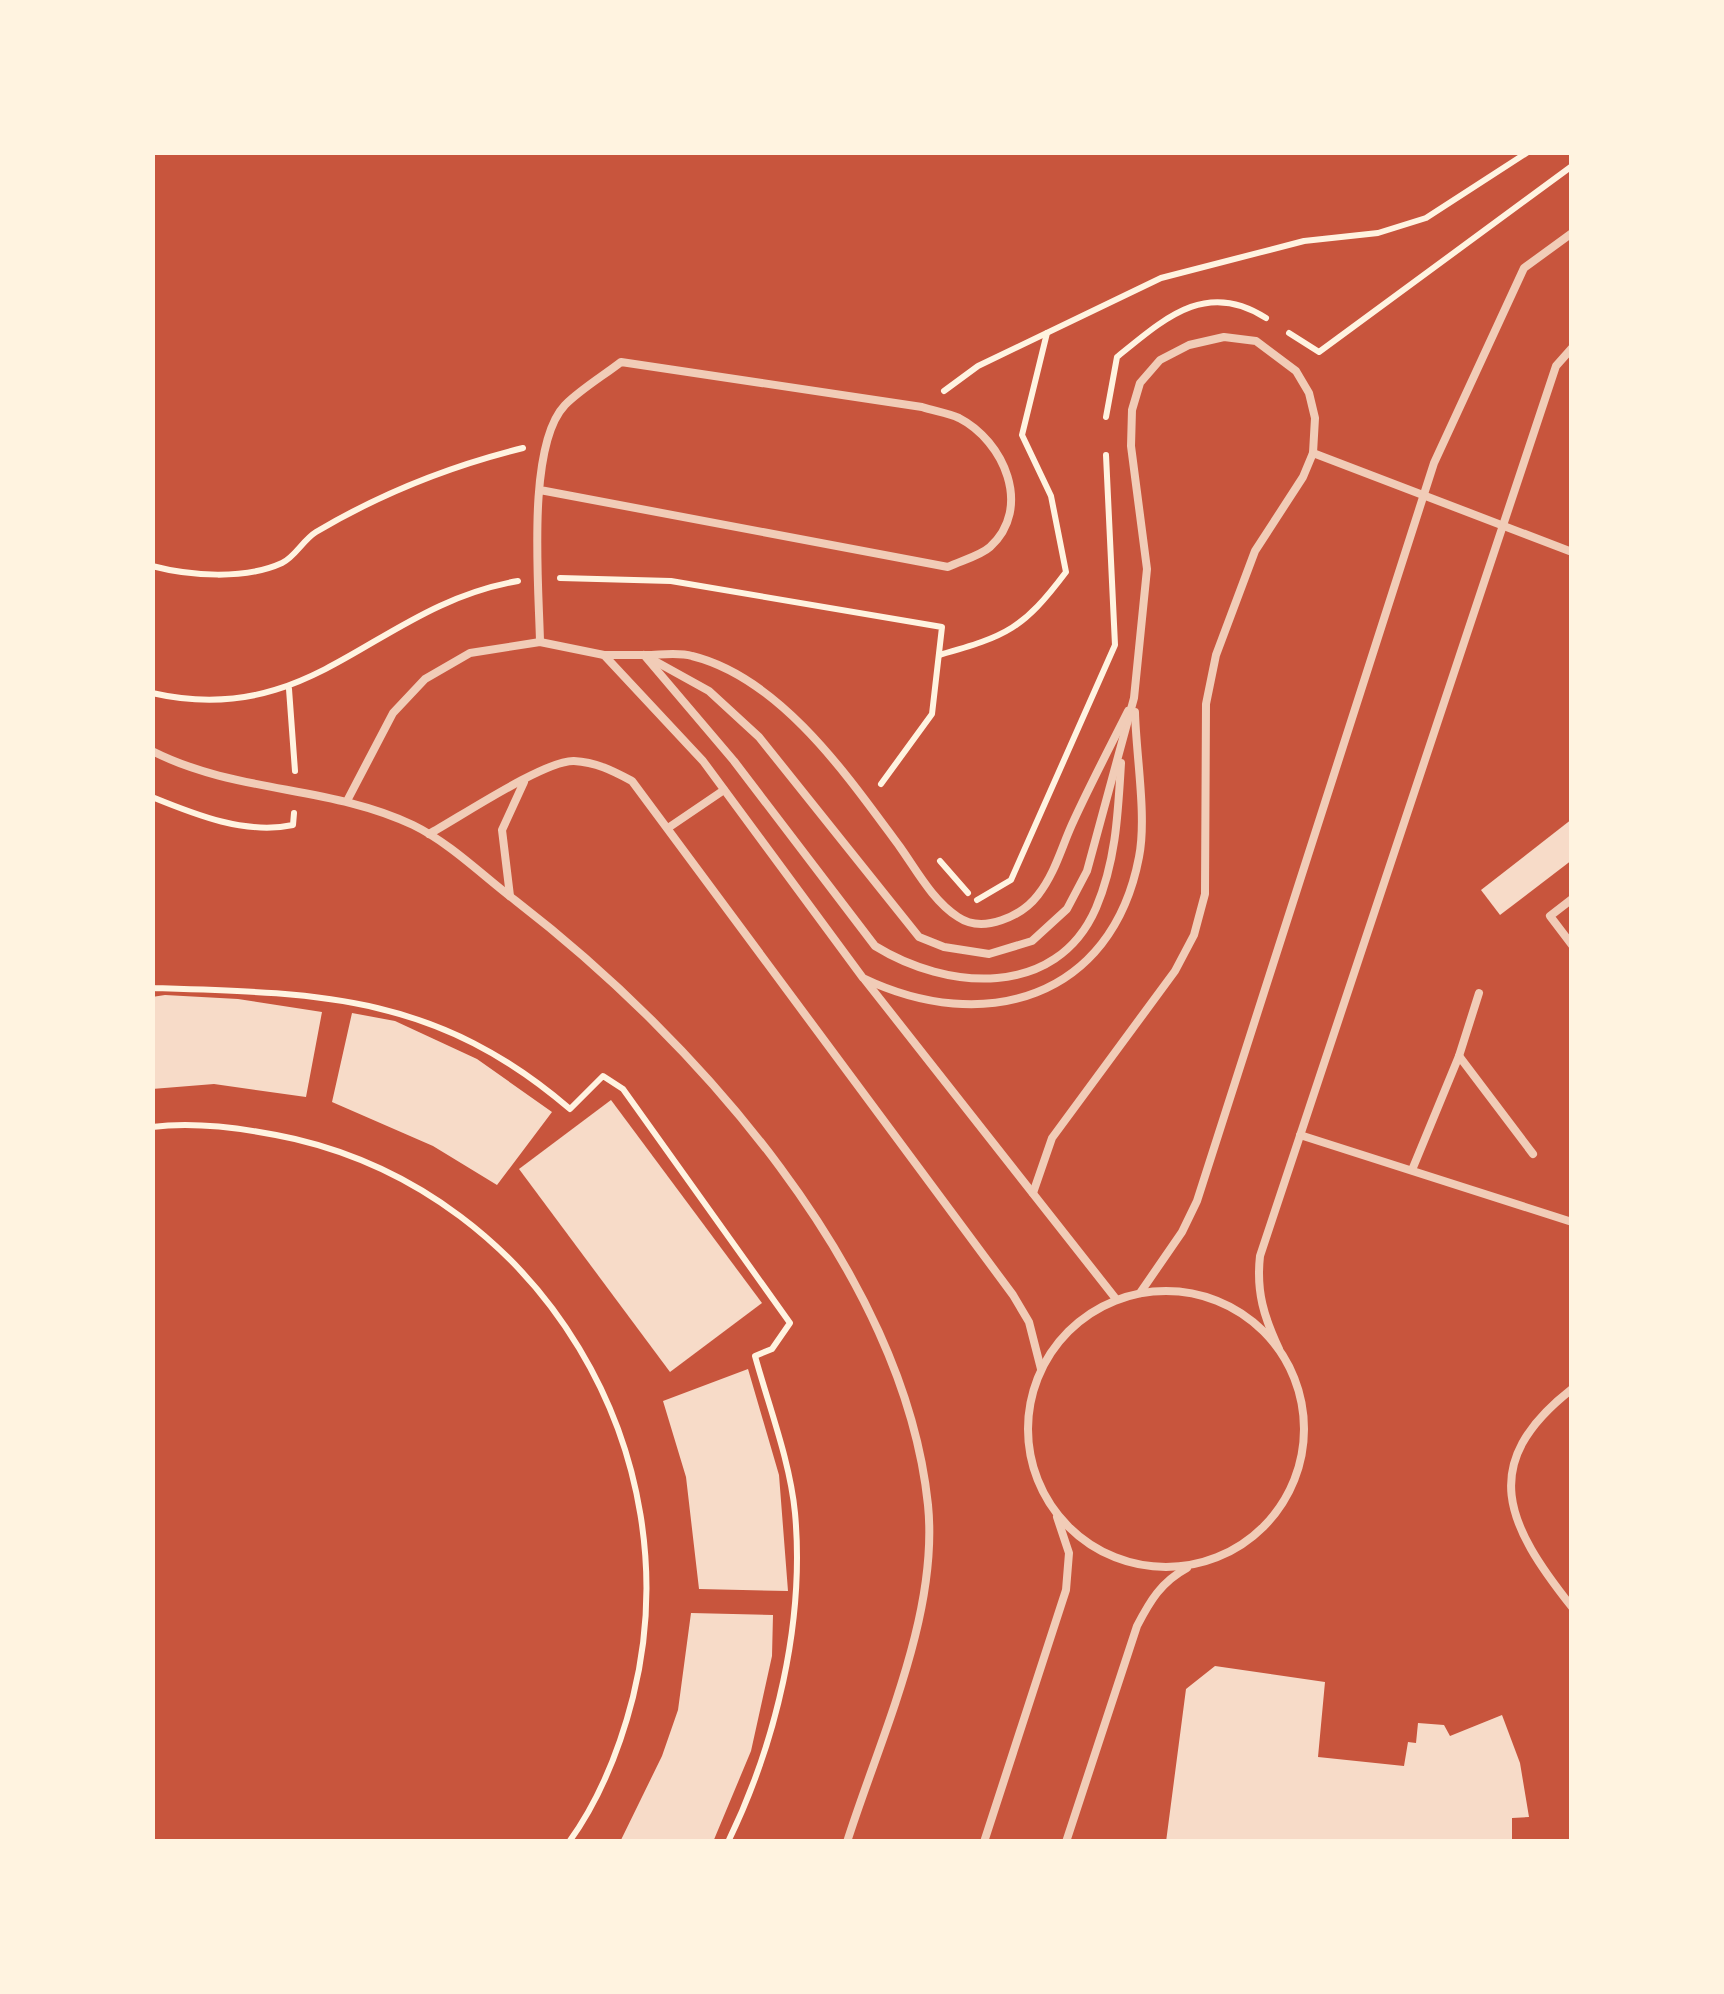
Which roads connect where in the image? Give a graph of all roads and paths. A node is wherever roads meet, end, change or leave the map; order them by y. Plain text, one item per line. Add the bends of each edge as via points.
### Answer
1 (1528, 152) edge
2 (1572, 166) edge
3 (1572, 233) edge
4 (1572, 348) edge
5 (922, 407) junction
6 (1106, 427) dead end
7 (548, 441) junction
8 (1106, 446) dead end
9 (1313, 452) junction
10 (540, 490) junction
11 (1424, 495) junction
12 (1504, 526) junction
13 (1572, 552) edge
14 (152, 566) edge
15 (538, 577) junction
16 (540, 642) junction
17 (604, 654) junction
18 (644, 655) junction
19 (152, 693) edge
20 (1134, 698) junction
21 (152, 751) edge
22 (1122, 754) junction
23 (524, 782) junction
24 (724, 790) junction
25 (888, 794) dead end
26 (348, 799) junction
27 (668, 828) junction
28 (429, 834) junction
29 (927, 846) dead end
30 (510, 896) junction
31 (1572, 899) edge
32 (1572, 944) edge
33 (863, 978) junction
34 (152, 988) edge
35 (1479, 994) dead end
36 (1459, 1056) junction
37 (152, 1126) edge
38 (1300, 1135) junction
39 (1533, 1154) dead end
40 (1412, 1170) junction
41 (1033, 1193) junction
42 (1572, 1222) edge
43 (1140, 1293) junction
44 (1116, 1300) junction
45 (1280, 1349) junction
46 (1041, 1368) junction
47 (1572, 1389) edge
48 (1056, 1512) junction
49 (1190, 1566) junction
50 (1572, 1607) edge
51 (569, 1842) edge
52 (728, 1842) edge
53 (847, 1842) edge
54 (984, 1842) edge
55 (1066, 1842) edge

1 - 5 path via 1426,218 1161,278 978,366
2 - 6 path via 1318,352 1242,302 1189,305 1117,357
3 - 11 lane via 1524,268
4 - 12 lane via 1556,366
5 - 7 lane via 620,362 562,408
5 - 10 lane via 961,419 1001,455 1011,485 1010,516 990,547 948,567
7 - 10 lane
7 - 14 path via 450,466 313,534 284,562 245,572 180,574
8 - 29 path via 1116,645 1012,880 975,901
9 - 11 lane
9 - 20 lane via 1308,393 1296,372 1256,341 1224,337 1189,345 1160,360 1140,383 1131,446 1147,569
9 - 41 lane via 1254,550 1216,656 1206,704 1205,894 1194,935 1175,972 1052,1138
10 - 15 lane
11 - 12 lane
11 - 43 lane via 1197,1201
12 - 13 lane
12 - 38 lane
15 - 16 lane
15 - 19 path via 480,588 424,611 288,689 221,702
15 - 25 path via 670,581 942,627 932,714 879,781
16 - 17 lane
16 - 26 lane via 470,653 425,679 394,712
17 - 18 lane
17 - 24 lane
18 - 20 lane via 691,655 798,718 936,897 960,920 988,924 1014,916 1036,898
18 - 22 lane via 709,691 759,736 897,914 919,937 944,947 990,954 1032,941 1067,909 1087,871
18 - 22 lane via 875,946 944,977 1012,977 1071,942 1105,885
20 - 22 lane
20 - 33 lane via 1140,854 1113,933 1091,961 1056,985 977,1007 901,996
21 - 26 lane via 224,780
23 - 27 lane via 570,760 598,764 632,781
23 - 28 lane
23 - 30 lane via 502,830
24 - 27 lane
24 - 33 lane
26 - 28 lane
27 - 46 lane via 1013,1295 1029,1322
28 - 30 lane
30 - 53 lane via 575,946 678,1044 762,1145 823,1231 906,1394 928,1506 924,1605
31 - 32 lane via 1550,916
33 - 41 lane
34 - 52 path via 357,1001 418,1016 530,1074 570,1109 603,1076 623,1089 790,1323 772,1349 754,1356 795,1510 798,1596 761,1759
35 - 36 lane
36 - 39 lane
36 - 40 lane
37 - 51 path via 249,1128 338,1150 420,1188 494,1241 544,1294 603,1386 634,1472 648,1562 644,1652 622,1740
38 - 40 lane
38 - 45 lane via 1257,1283 1262,1314
40 - 42 lane
41 - 44 lane
43 - 44 lane
43 - 45 lane via 1179,1291 1218,1300 1252,1320
44 - 46 lane via 1085,1316
45 - 49 lane via 1300,1392 1304,1438 1295,1483 1270,1522 1234,1551
46 - 48 lane via 1028,1442 1037,1480
47 - 50 lane via 1544,1411 1512,1462 1512,1513 1532,1556
48 - 49 lane via 1082,1540 1115,1558 1152,1568
48 - 54 lane via 1069,1554 1066,1590
49 - 55 lane via 1170,1577 1137,1626

